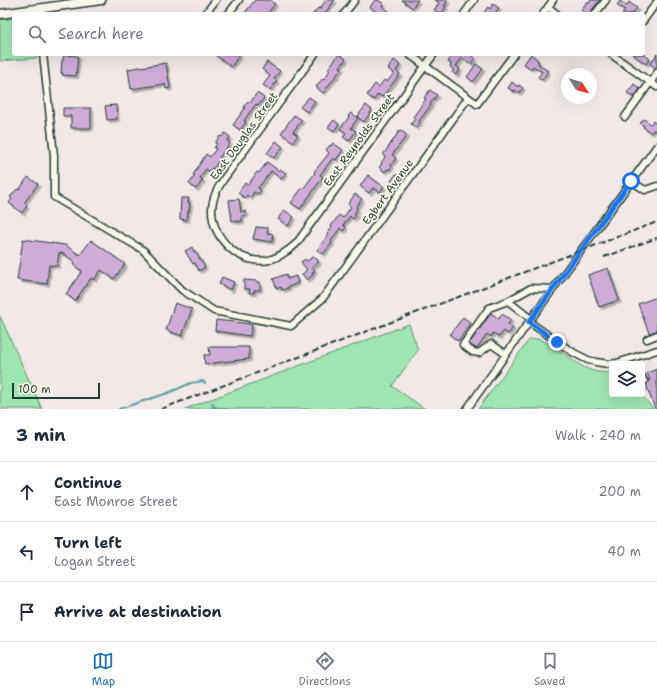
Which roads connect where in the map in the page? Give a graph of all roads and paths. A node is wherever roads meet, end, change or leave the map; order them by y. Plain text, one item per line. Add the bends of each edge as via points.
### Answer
1 (101, 0) edge
2 (216, 0) edge
3 (239, 0) edge
4 (355, 0) edge
5 (474, 0) edge
6 (553, 0) edge
7 (606, 0) edge
8 (657, 2) edge
9 (548, 7) junction
10 (38, 11) edge
11 (25, 12) edge
12 (207, 12) edge
13 (230, 12) edge
14 (346, 12) edge
15 (465, 12) edge
16 (544, 12) edge
17 (554, 12) edge
18 (597, 12) edge
19 (12, 13) edge
20 (0, 14) edge
21 (645, 18) edge
22 (43, 56) edge
23 (314, 56) edge
24 (412, 56) edge
25 (432, 56) edge
26 (513, 56) edge
27 (616, 56) edge
28 (425, 66) junction
29 (657, 73) edge
30 (650, 82) junction
31 (657, 87) edge
32 (468, 98) junction
33 (625, 117) dead end
34 (656, 150) edge
35 (631, 181) junction
36 (657, 186) edge
37 (300, 238) joint
38 (553, 289) junction
39 (508, 301) junction
40 (530, 320) junction
41 (657, 335) edge
42 (647, 339) dead end
43 (657, 350) edge
44 (506, 354) junction
45 (635, 357) junction
46 (637, 361) edge
47 (467, 409) edge

1 - 10 highway
2 - 12 street
3 - 13 street
4 - 14 street
5 - 15 street
6 - 9 street
7 - 18 street
8 - 21 street
9 - 16 street
9 - 17 street
10 - 11 highway
19 - 20 highway
22 - 32 street, Egbert Avenue via 54,155 54,196 143,250 182,290 214,311 291,326 323,298
23 - 37 street, East Douglas Street via 219,187 212,210 215,227 223,242 236,253 251,259 268,260 277,257
24 - 28 street
25 - 28 street, East Reynolds Street
26 - 32 street via 477,104
27 - 30 street
28 - 32 street
28 - 37 street, East Reynolds Street
29 - 30 street
30 - 31 street
30 - 33 street
34 - 35 street
35 - 36 street via 645,190
35 - 38 street
38 - 39 street via 531,288
38 - 40 street
39 - 40 street
39 - 44 street via 489,308 463,345 473,352 480,353 491,344
40 - 44 street
40 - 45 street via 574,353 588,360 608,364
41 - 42 street
43 - 45 street
44 - 47 street
45 - 46 street

